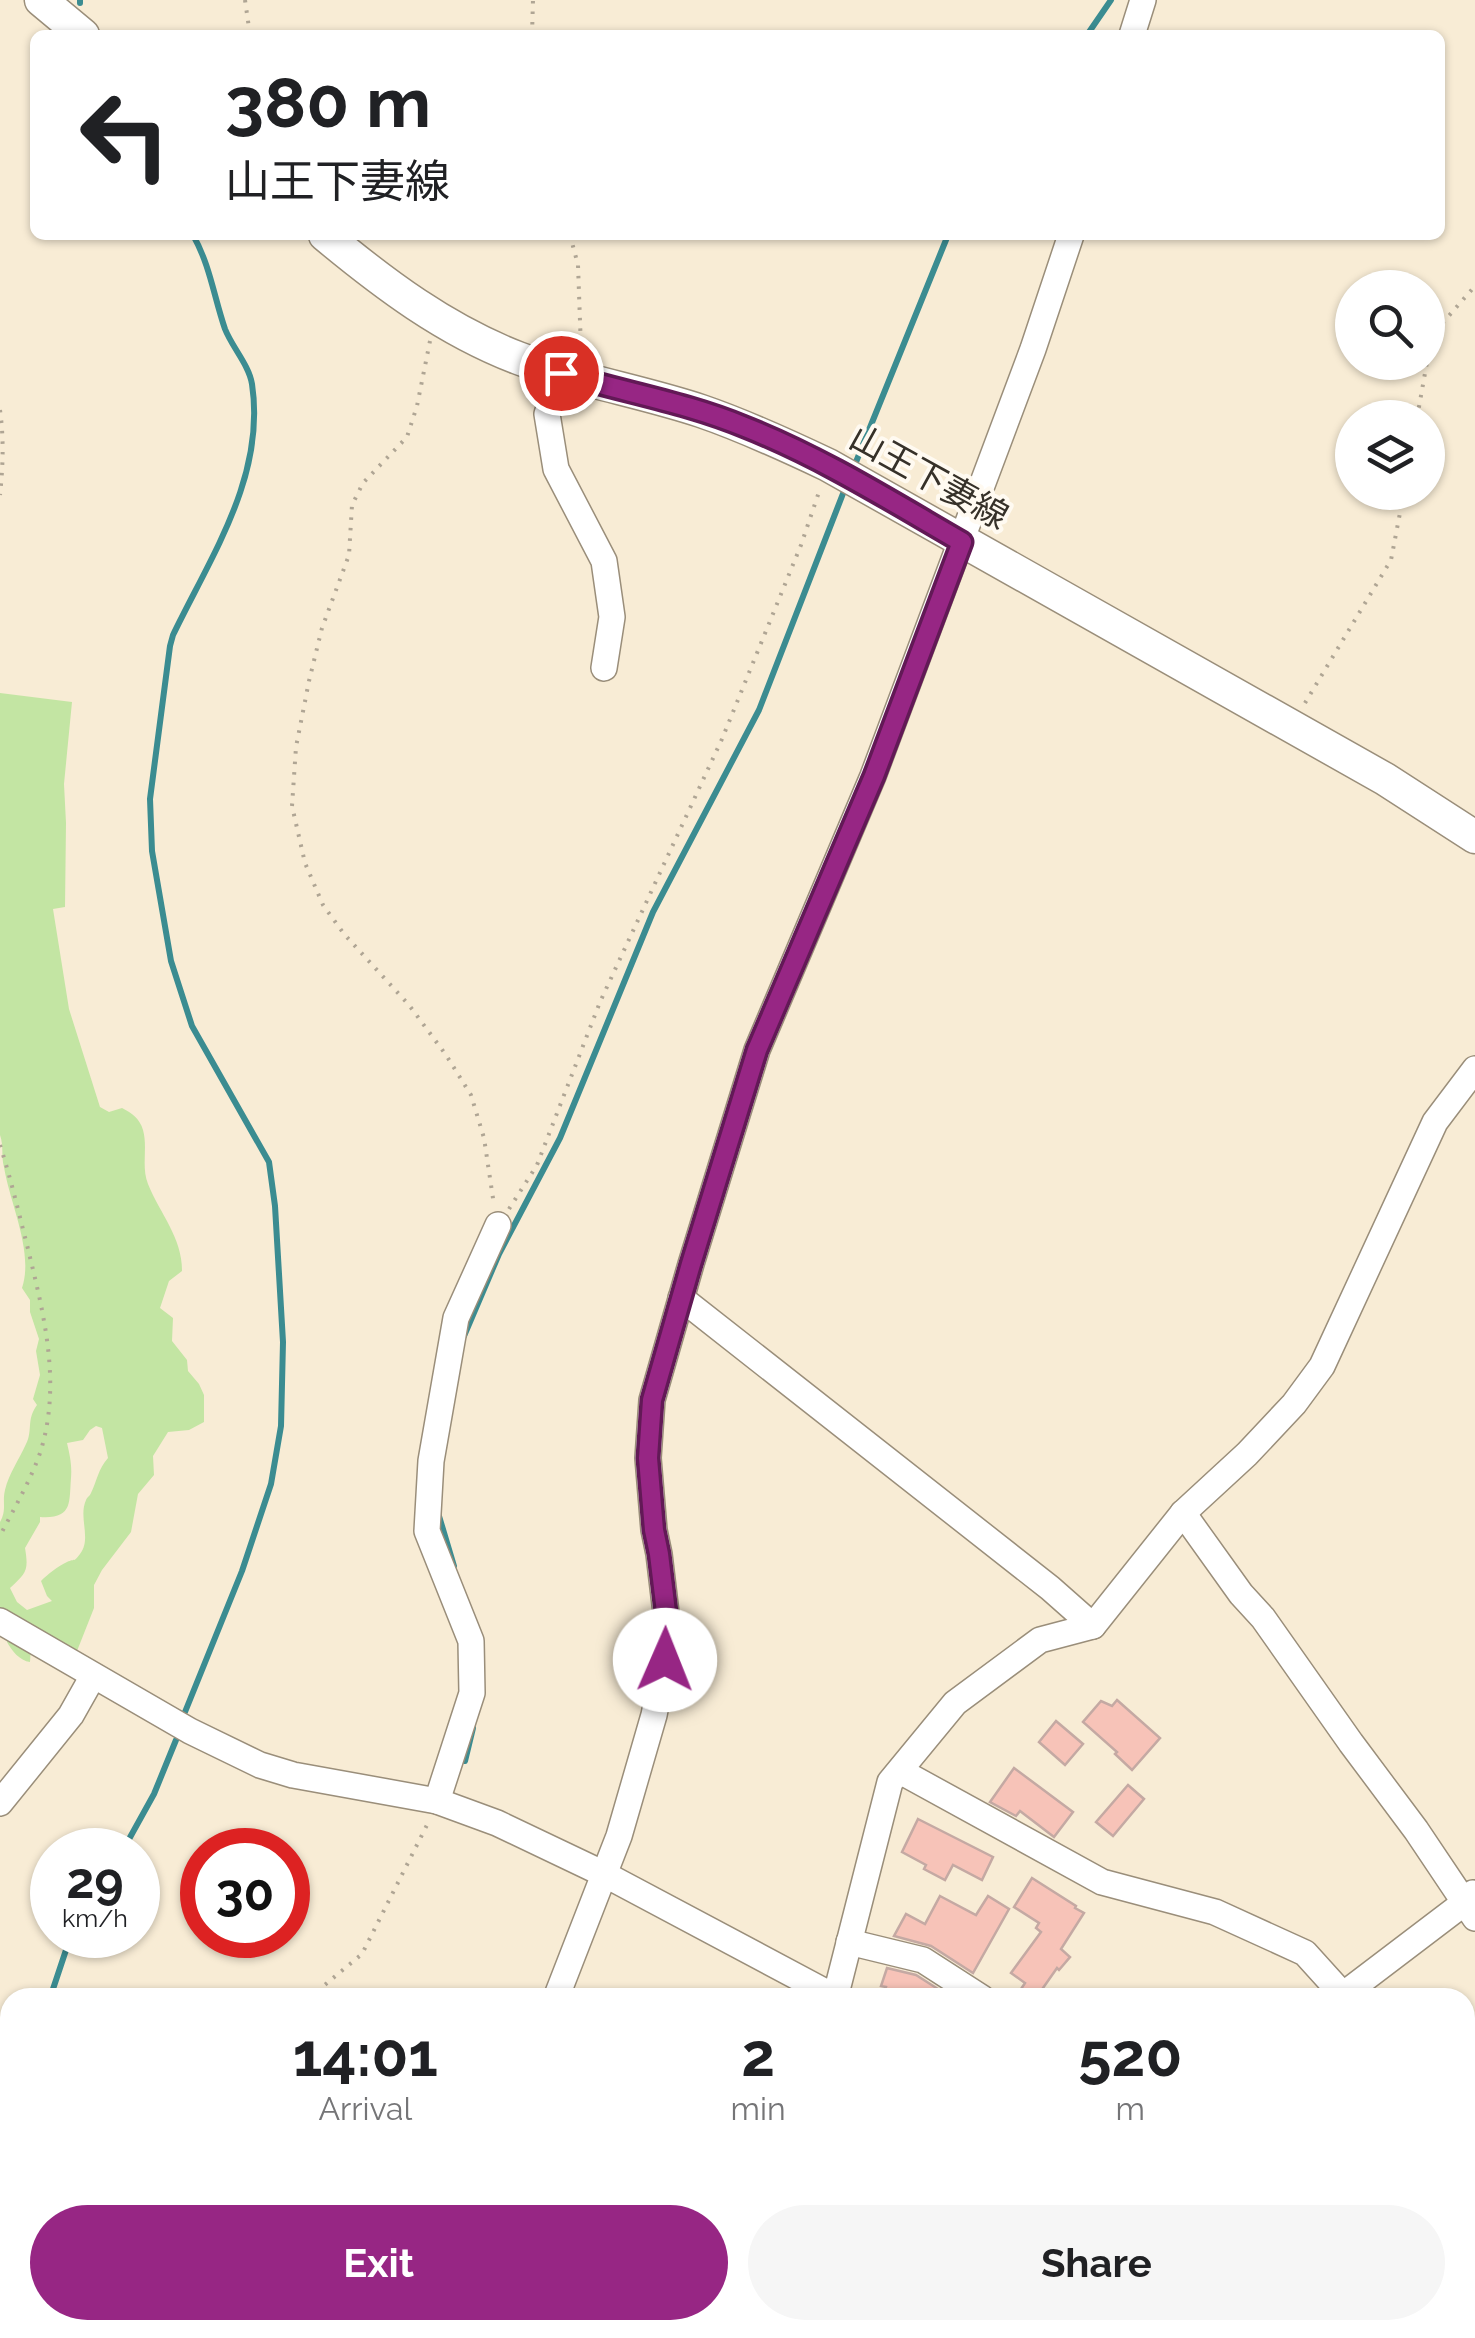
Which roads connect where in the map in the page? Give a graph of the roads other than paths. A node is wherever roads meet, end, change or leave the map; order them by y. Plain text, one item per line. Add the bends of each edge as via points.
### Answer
1 (41, 0) edge
2 (1143, 0) edge
3 (77, 30) edge
4 (1134, 30) edge
5 (331, 240) edge
6 (1069, 240) edge
7 (569, 376) junction
8 (962, 542) junction
9 (604, 668) dead end
10 (1475, 837) edge
11 (1475, 1069) edge
12 (498, 1224) road end
13 (681, 1298) junction
14 (1183, 1513) junction
15 (0, 1621) edge
16 (1093, 1626) junction
17 (92, 1676) junction
18 (900, 1770) junction
19 (438, 1801) junction
20 (0, 1803) edge
21 (604, 1874) junction
22 (1471, 1904) edge
23 (849, 1942) junction
24 (560, 1988) edge
25 (818, 1988) edge
26 (837, 1988) edge
27 (966, 1988) edge
28 (1334, 1988) edge
29 (1352, 1988) edge

1 - 3 main road
2 - 4 street
5 - 7 main road, 山王下妻線 via 434,316
6 - 8 street
7 - 8 main road, 山王下妻線 via 776,440
7 - 9 street via 547,414 556,469 604,561 612,617
8 - 10 main road, 山王下妻線 via 1385,779
8 - 13 street via 874,776 757,1050
11 - 14 street via 1435,1122 1322,1366 1247,1454
12 - 19 street via 456,1318 431,1461 427,1532 471,1641 472,1693
13 - 16 street
13 - 21 street via 652,1400 648,1458 666,1612 665,1660
14 - 16 street
14 - 22 street
15 - 17 street
16 - 18 street via 1040,1640 955,1702
17 - 19 street via 260,1764
17 - 20 street via 71,1715
18 - 23 street via 890,1782
18 - 28 street via 1102,1882 1216,1912 1304,1953
19 - 21 street
21 - 24 street
21 - 25 street
22 - 29 street
23 - 26 street
23 - 27 street via 923,1960

